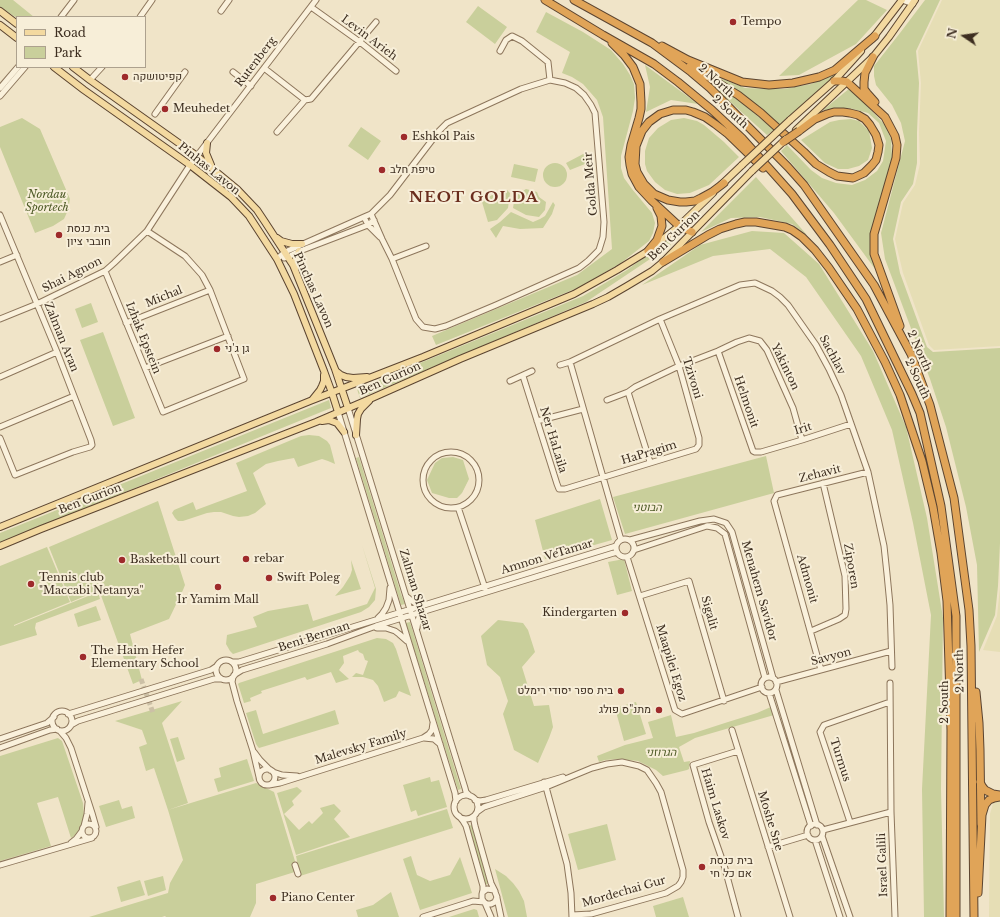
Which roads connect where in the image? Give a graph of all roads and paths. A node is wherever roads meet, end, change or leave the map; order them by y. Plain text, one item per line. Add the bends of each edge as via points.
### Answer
1 (74, 0) edge
2 (152, 0) edge
3 (229, 0) edge
4 (316, 0) edge
5 (545, 0) edge
6 (574, 0) edge
7 (902, 0) edge
8 (913, 1) edge
9 (311, 7) junction
10 (0, 11) edge
11 (221, 11) dead end
12 (62, 16) edge
13 (141, 16) edge
14 (612, 20) junction
15 (376, 22) dead end
16 (16, 23) edge
17 (0, 25) edge
18 (603, 35) junction
19 (875, 36) junction
20 (16, 37) edge
21 (360, 42) junction
22 (652, 44) junction
23 (500, 51) dead end
24 (873, 57) junction
25 (17, 68) edge
26 (24, 68) edge
27 (55, 68) edge
28 (74, 68) edge
29 (101, 68) edge
30 (264, 68) junction
31 (396, 71) dead end
32 (186, 72) dead end
33 (233, 72) dead end
34 (90, 80) junction
35 (550, 80) junction
36 (834, 81) junction
37 (847, 82) junction
38 (251, 86) junction
39 (0, 88) edge
40 (0, 96) edge
41 (305, 100) junction
42 (155, 114) dead end
43 (797, 130) junction
44 (277, 132) dead end
45 (783, 142) joint
46 (207, 144) junction
47 (197, 156) junction
48 (190, 165) junction
49 (893, 171) junction
50 (217, 172) junction
51 (724, 183) junction
52 (792, 194) junction
53 (652, 201) junction
54 (371, 214) junction
55 (0, 215) edge
56 (364, 218) junction
57 (374, 220) junction
58 (368, 225) junction
59 (679, 226) junction
60 (147, 231) junction
61 (692, 232) junction
62 (275, 237) junction
63 (316, 238) junction
64 (382, 239) junction
65 (302, 244) junction
66 (319, 244) junction
67 (426, 246) dead end
68 (300, 251) junction
69 (648, 251) junction
70 (287, 254) junction
71 (17, 255) junction
72 (278, 259) junction
73 (392, 259) junction
74 (0, 262) edge
75 (663, 262) junction
76 (295, 270) junction
77 (105, 271) junction
78 (210, 290) junction
79 (37, 304) junction
80 (0, 319) edge
81 (660, 319) junction
82 (126, 323) junction
83 (228, 336) junction
84 (718, 351) junction
85 (57, 352) junction
86 (911, 354) junction
87 (570, 362) junction
88 (560, 365) dead end
89 (679, 366) junction
90 (145, 368) junction
91 (335, 369) junction
92 (324, 371) junction
93 (532, 371) dead end
94 (374, 376) junction
95 (523, 376) junction
96 (0, 377) edge
97 (510, 381) dead end
98 (342, 389) junction
99 (628, 392) junction
100 (332, 393) junction
101 (74, 396) junction
102 (372, 398) junction
103 (607, 400) dead end
104 (310, 401) junction
105 (348, 408) junction
106 (583, 409) junction
107 (338, 412) junction
108 (537, 421) junction
109 (316, 422) junction
110 (851, 424) junction
111 (0, 427) edge
112 (344, 432) junction
113 (356, 435) junction
114 (0, 438) edge
115 (802, 440) junction
116 (699, 445) joint
117 (761, 452) joint
118 (650, 462) junction
119 (868, 472) junction
120 (603, 477) junction
121 (823, 483) junction
122 (777, 495) joint
123 (458, 508) junction
124 (0, 527) edge
125 (621, 540) junction
126 (630, 540) junction
127 (0, 546) edge
128 (616, 546) junction
129 (634, 550) junction
130 (617, 552) junction
131 (627, 557) junction
132 (573, 566) junction
133 (575, 572) dead end
134 (391, 585) junction
135 (484, 586) junction
136 (486, 592) junction
137 (405, 593) junction
138 (640, 596) junction
139 (426, 604) junction
140 (410, 609) junction
141 (425, 611) junction
142 (399, 612) junction
143 (412, 615) junction
144 (401, 619) junction
145 (375, 620) junction
146 (417, 631) junction
147 (811, 631) junction
148 (361, 632) junction
149 (409, 644) junction
150 (971, 646) junction
151 (891, 651) junction
152 (232, 662) junction
153 (217, 666) junction
154 (892, 667) dead end
155 (821, 670) junction
156 (234, 676) junction
157 (765, 678) junction
158 (222, 679) junction
159 (775, 680) junction
160 (890, 682) dead end
161 (762, 687) junction
162 (776, 690) junction
163 (769, 693) junction
164 (724, 700) junction
165 (236, 701) junction
166 (890, 704) junction
167 (68, 714) junction
168 (54, 717) junction
169 (433, 722) junction
170 (71, 726) junction
171 (58, 730) junction
172 (732, 730) dead end
173 (423, 738) junction
174 (0, 739) edge
175 (440, 744) junction
176 (0, 748) edge
177 (71, 748) junction
178 (253, 751) junction
179 (738, 751) junction
180 (272, 771) junction
181 (306, 775) junction
182 (258, 777) junction
183 (980, 780) junction
184 (268, 785) junction
185 (545, 785) junction
186 (87, 796) junction
187 (470, 796) junction
188 (1000, 796) edge
189 (475, 800) junction
190 (456, 801) junction
191 (891, 812) junction
192 (476, 814) junction
193 (459, 816) junction
194 (850, 822) junction
195 (981, 824) junction
196 (817, 825) junction
197 (811, 826) junction
198 (96, 827) junction
199 (83, 828) junction
200 (822, 833) junction
201 (808, 835) junction
202 (92, 838) junction
203 (814, 840) junction
204 (64, 846) junction
205 (768, 847) junction
206 (295, 865) dead end
207 (0, 866) edge
208 (298, 874) dead end
209 (482, 893) junction
210 (496, 894) junction
211 (484, 902) junction
212 (467, 903) junction
213 (572, 916) edge
214 (423, 917) edge
215 (490, 917) edge
216 (501, 917) edge
217 (738, 917) edge
218 (790, 917) edge
219 (840, 917) edge
220 (850, 917) edge
221 (895, 917) edge
222 (950, 917) edge
223 (956, 917) edge
224 (976, 917) edge

1 - 12 street
2 - 13 street
3 - 11 street
4 - 9 street, Rutenberg
5 - 18 highway, 2 South
6 - 14 highway, 2 North
7 - 8 street
7 - 19 main road, Ben Gurion
8 - 24 main road
9 - 21 street, Levin Arieh
9 - 30 street, Rutenberg
10 - 16 main road
14 - 19 highway via 688,60 742,82 769,85 812,79 835,70
14 - 22 highway, 2 North
15 - 21 street
17 - 20 main road
18 - 52 highway, 2 South via 654,64 712,110 742,138
18 - 53 highway via 629,61 640,84 641,109 629,158 632,174 639,187
19 - 36 main road, Ben Gurion
21 - 31 street, Levin Arieh
21 - 41 street via 311,99
22 - 43 highway via 738,95 816,164 829,172 853,178 864,173 876,160 879,144 876,135 865,119 858,115 834,112 815,119
22 - 86 highway, 2 North via 710,88 804,185 874,285
23 - 35 street via 506,40 512,36 522,41 548,62
24 - 37 main road
24 - 49 highway via 865,73 864,89 883,110 899,138 899,150
25 - 39 street
26 - 40 street
27 - 48 main road, Pinhas Lavon
28 - 34 main road, Pinhas Lavon
29 - 34 street
30 - 38 street, Rutenberg
30 - 41 street
32 - 42 street
33 - 38 street
34 - 47 main road, Pinhas Lavon
35 - 54 street via 522,89 447,123 390,195
35 - 73 street, Golda Meir via 576,88 584,95 595,113 604,222 603,237 598,250 579,268 435,329 423,327 416,319
36 - 37 highway
36 - 51 main road, Ben Gurion, bridge
37 - 43 main road
37 - 49 highway via 885,117 891,127 897,145
38 - 46 street, Rutenberg
41 - 44 street
43 - 45 highway, bridge
45 - 61 main road, Ben Gurion, bridge
46 - 47 street, Rutenberg
46 - 50 main road via 206,154
47 - 48 street, Shai Agnon
47 - 50 main road, Pinchas Lavon
48 - 60 street, Shai Agnon
48 - 72 main road, Pinhas Lavon via 231,197 249,216
49 - 86 highway via 874,234 874,254
50 - 62 main road, Pinchas Lavon via 256,210
51 - 52 highway via 701,198 686,202 668,200 654,194 644,184 635,164 636,146 649,122 666,112 686,110 699,114 728,134
51 - 59 main road, Ben Gurion
52 - 223 highway, 2 South via 866,299 912,394 920,413 942,506 956,616
53 - 59 highway
53 - 69 highway via 659,211 662,226 657,240
54 - 56 street
54 - 57 street, Golda Meir
55 - 71 street, Zalman Aran
56 - 58 street, Golda Meir
56 - 63 street
57 - 58 street
57 - 64 street, Golda Meir
58 - 64 street, Golda Meir
58 - 66 street
59 - 61 highway
59 - 69 main road, Ben Gurion
60 - 77 street, Shai Agnon
60 - 78 street via 185,256 202,275
61 - 75 main road, Ben Gurion
62 - 65 main road via 292,244
62 - 70 main road, Pinchas Lavon
63 - 65 street
63 - 66 street
64 - 73 street, Golda Meir
65 - 70 street
66 - 68 street
67 - 73 street
68 - 70 street
68 - 76 main road via 295,262
69 - 94 main road, Ben Gurion via 574,294
70 - 72 street
70 - 76 main road, Pinchas Lavon
71 - 74 street
71 - 79 street, Zalman Aran
72 - 92 main road, Pinhas Lavon
75 - 102 main road, Ben Gurion via 628,286 593,304 460,358
75 - 222 highway via 708,235 736,224 756,222 792,230 806,241 829,268 857,309 900,395 922,461 933,507 947,601 951,730
76 - 91 main road, Pinchas Lavon
77 - 79 street, Shai Agnon
77 - 82 street, Izhak Epstein
78 - 82 street, Michal
78 - 83 street
79 - 80 street, Shai Agnon
79 - 85 street, Zalman Aran
81 - 87 street, Sachlav
81 - 89 street, Tzivoni
81 - 110 street, Sachlav via 740,285 755,284 772,291 788,305 816,345 841,395
82 - 90 street, Izhak Epstein
83 - 90 street
83 - 90 street, Izhak Epstein via 244,379 163,412
84 - 89 street, Yakinton
84 - 115 street, Yakinton via 749,338 760,341 767,350 793,408
84 - 117 street, Helmonit via 753,451
85 - 96 street
85 - 101 street, Zalman Aran
86 - 150 highway, 2 North via 930,406 954,498 969,610
87 - 88 street, Sachlav
87 - 106 street
89 - 99 street, Yakinton
89 - 116 street, Tzivoni
91 - 94 main road via 342,375 353,378
91 - 98 main road
92 - 100 main road, Pinhas Lavon
92 - 104 main road via 322,386
93 - 95 street
94 - 98 main road, Ben Gurion
95 - 97 street
95 - 108 street, Ner HaLaila
98 - 100 main road, Ben Gurion
98 - 105 main road, Zalman Shazar
99 - 103 street, Yakinton
99 - 118 street
100 - 104 main road, Ben Gurion
100 - 107 main road, Zalman Shazar
101 - 111 street
101 - 114 street, Zalman Aran via 91,440 90,447 15,474
102 - 105 main road, Ben Gurion
102 - 113 main road via 358,414
104 - 124 main road, Ben Gurion
105 - 107 main road, Ben Gurion
105 - 113 street, Zalman Shazar
106 - 108 street
106 - 120 street
107 - 109 main road, Ben Gurion
107 - 112 street, Zalman Shazar
108 - 120 street, Ner HaLaila via 559,489
109 - 112 main road via 333,422 340,425
109 - 127 main road, Ben Gurion
110 - 115 street, Irit
110 - 119 street, Sachlav
112 - 134 street, Zalman Shazar
113 - 137 street, Zalman Shazar
115 - 117 street, Irit
116 - 118 street, HaPragim via 696,449
118 - 120 street, HaPragim
119 - 121 street, Zehavit
119 - 151 street, Sachlav via 884,546 890,605
120 - 125 street
121 - 122 street, Zehavit
121 - 147 street, Ziporen via 845,576 846,609 845,615 839,619
122 - 147 street, Admonit via 774,501
123 - 123 street via 476,493 479,475 467,456 453,451 443,452 432,458 426,466 423,484 433,502 448,508
123 - 135 street
125 - 126 street
125 - 128 street
126 - 129 street
126 - 159 street, Menahem Savidor via 700,521 714,519 726,523 732,532
128 - 130 street
128 - 135 street, Amnon VeTamar
129 - 131 street
129 - 157 street, Menahem Savidor via 707,526 717,528 725,534
130 - 131 street
130 - 132 street, Amnon VeTamar
131 - 138 street, Maapilei Egoz
132 - 133 street
132 - 136 street, Amnon VeTamar
134 - 142 street, Zalman Shazar
134 - 145 street via 386,608
135 - 136 street
135 - 139 street, Amnon VeTamar
136 - 141 street, Amnon VeTamar
137 - 139 street via 415,603
137 - 140 street, Zalman Shazar
138 - 164 street, Maapilei Egoz via 675,710 682,714
138 - 164 street, Sigalit via 689,581
139 - 140 street, Amnon VeTamar
140 - 142 street, Amnon VeTamar
140 - 143 street, Zalman Shazar
141 - 143 street, Amnon VeTamar
141 - 146 street via 418,621
142 - 144 street, Zalman Shazar
142 - 145 street, Beni Berman
143 - 144 street, Amnon VeTamar
143 - 146 street, Zalman Shazar
144 - 148 street, Beni Berman
144 - 149 street, Zalman Shazar
145 - 152 street, Beni Berman
146 - 187 street, Zalman Shazar via 466,792
147 - 155 street, Admonit
148 - 149 street via 386,628 399,634
148 - 156 street, Beni Berman via 242,670
149 - 169 street, Zalman Shazar
150 - 183 highway via 979,723
150 - 224 highway, 2 North
151 - 154 street, Sachlav
151 - 155 street, Savyon
152 - 153 street via 223,661
152 - 156 street via 235,667
153 - 158 street via 216,669
153 - 167 street
155 - 159 street, Savyon
156 - 158 street via 229,680
156 - 165 street via 232,682
157 - 159 street
157 - 161 street
158 - 165 street via 228,684
158 - 170 street via 214,679 131,704 78,721
159 - 162 street
160 - 166 street, Israel Galili
161 - 163 street
161 - 164 street, Maapilei Egoz
162 - 163 street
162 - 196 street
163 - 197 street
165 - 178 street
166 - 191 street, Israel Galili
166 - 194 street, Turmus via 824,725 820,732
167 - 168 street via 61,712
167 - 170 street via 72,719
168 - 171 street via 53,724
168 - 174 street via 47,723
169 - 173 street, Malevsky Family via 432,730
169 - 175 street, Zalman Shazar
170 - 171 street via 65,730
170 - 177 street
171 - 176 street via 50,730
171 - 177 street
172 - 179 street, Moshe Sne
173 - 175 street, Malevsky Family via 434,739
173 - 181 street, Malevsky Family
175 - 190 street, Zalman Shazar
177 - 186 street
178 - 180 street
178 - 182 street
179 - 205 street, Moshe Sne
179 - 217 street, Haim Laskov via 693,765
180 - 181 street, Malevsky Family via 288,776
180 - 182 street via 262,770
180 - 184 street via 274,779
181 - 184 street, Malevsky Family
182 - 184 street via 263,785
183 - 188 highway via 985,790
183 - 195 highway
185 - 189 street, Mordechai Gur via 483,801
185 - 192 street, Mordechai Gur via 484,807
185 - 213 street via 567,864
185 - 213 street, Mordechai Gur via 607,764 622,762 647,770 661,792 683,870 681,882 666,893 591,914
186 - 198 street
186 - 199 street via 87,814
187 - 189 street
187 - 190 street via 462,796
188 - 195 highway via 989,800 985,805
189 - 192 street via 478,805
190 - 193 street via 454,809
191 - 194 street
191 - 221 street, Israel Galili
192 - 193 street via 466,819
192 - 210 street via 475,826
193 - 209 street via 466,829 483,886
194 - 200 street
195 - 224 highway
196 - 197 street
196 - 200 street
197 - 201 street
198 - 199 street via 88,824
198 - 202 street via 97,833
199 - 202 street via 82,833 85,837
199 - 204 street via 76,839
200 - 203 street via 819,839
200 - 220 street
201 - 203 street
201 - 205 street
202 - 204 street
203 - 219 street
204 - 207 street
205 - 218 street, Moshe Sne
206 - 208 street
209 - 210 street via 491,889
209 - 211 street
209 - 212 street
210 - 211 street via 493,903
210 - 216 street
211 - 212 street
211 - 215 street
212 - 214 street

